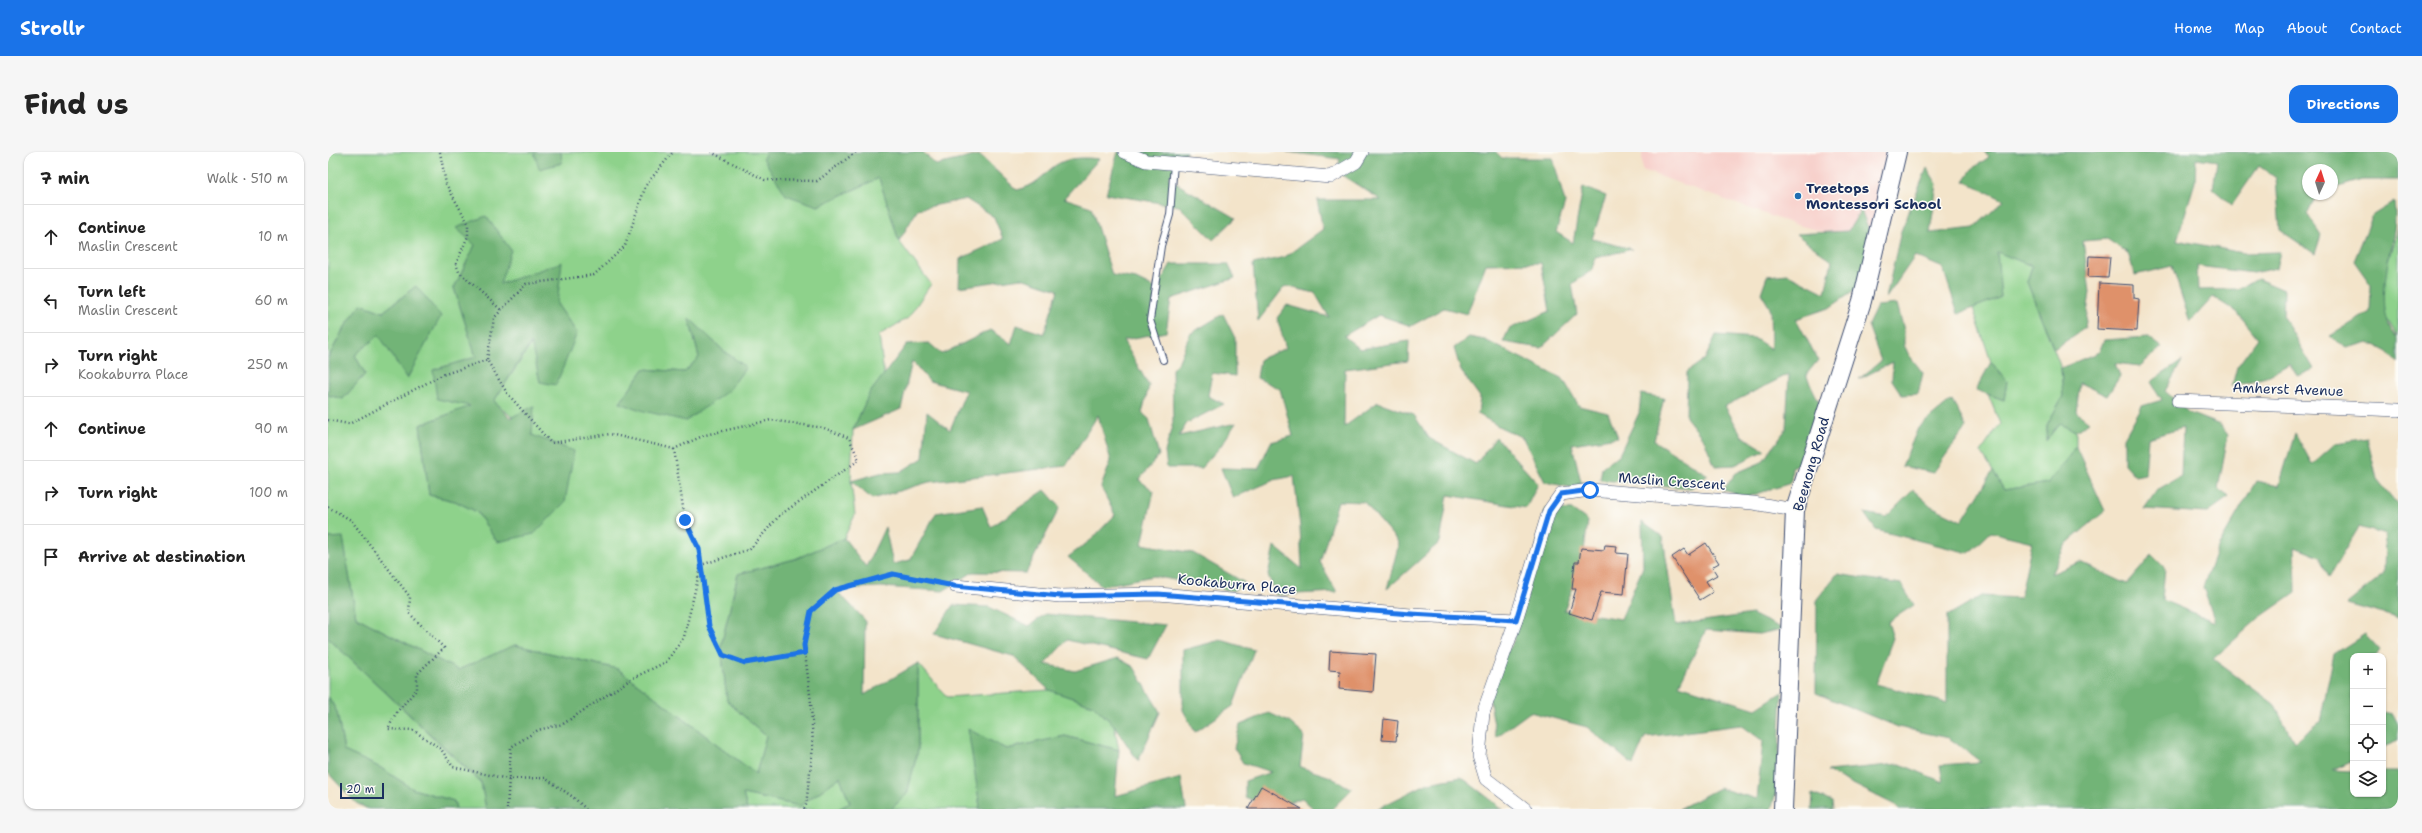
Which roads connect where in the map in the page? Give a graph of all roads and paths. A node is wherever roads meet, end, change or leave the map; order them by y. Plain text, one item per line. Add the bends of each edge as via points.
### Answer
1 (440, 152) edge
2 (673, 152) edge
3 (711, 152) edge
4 (856, 152) edge
5 (1125, 152) edge
6 (1362, 152) edge
7 (1897, 152) edge
8 (1174, 163) junction
9 (501, 310) junction
10 (487, 360) junction
11 (1163, 360) dead end
12 (2178, 401) dead end
13 (2398, 410) edge
14 (328, 420) edge
15 (674, 449) junction
16 (328, 507) edge
17 (1795, 510) junction
18 (701, 565) junction
19 (954, 586) joint
20 (1516, 620) junction
21 (805, 653) junction
22 (508, 780) junction
23 (507, 809) edge
24 (586, 809) edge
25 (804, 809) edge
26 (1525, 809) edge
27 (1783, 809) edge

1 - 9 path via 446,184 468,223 468,236 456,264 459,272
2 - 9 path via 646,185 625,246 594,275 526,284
3 - 4 path via 765,180 817,181
5 - 8 street via 1146,161
6 - 8 street via 1356,162 1330,177
7 - 17 street, Beenong Road via 1862,301
8 - 11 lane via 1170,215 1161,246 1150,320
9 - 10 path via 494,318
10 - 14 path via 442,375 349,424
10 - 15 path via 507,393 551,442 610,434
12 - 13 street, Amherst Avenue
15 - 18 path via 685,520 699,549
15 - 18 path via 705,435 771,420 824,428 849,438 859,460 780,516 750,549
16 - 22 path via 351,520 410,597 408,613 444,648 417,674 417,689 396,713 388,729 413,730 441,749 453,767
17 - 20 street, Maslin Crescent via 1754,503 1590,490 1561,494 1549,511
17 - 27 street, Beenong Road
18 - 21 path via 709,626 723,655 745,663
18 - 22 path via 684,637 666,662 631,679 563,724 538,730 511,747
19 - 20 street, Kookaburra Place via 1060,596 1158,594
19 - 21 path via 893,574 835,590 811,611 804,645
20 - 26 street, Maslin Crescent via 1487,698 1479,756 1486,779
21 - 25 path via 813,747
22 - 23 path
22 - 24 path via 545,778

